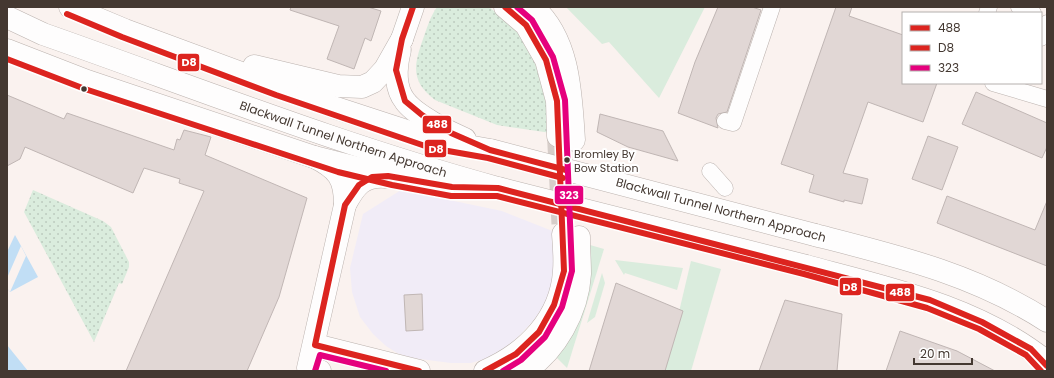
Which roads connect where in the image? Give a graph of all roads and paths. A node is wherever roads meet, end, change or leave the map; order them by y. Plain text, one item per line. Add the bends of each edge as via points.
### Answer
1 (70, 7) edge
2 (413, 7) edge
3 (505, 7) edge
4 (533, 7) edge
5 (772, 7) edge
6 (1019, 7) edge
7 (1031, 12) edge
8 (7, 17) edge
9 (1047, 23) edge
10 (1042, 36) edge
11 (402, 40) junction
12 (179, 49) junction
13 (7, 50) edge
14 (996, 84) edge
15 (1047, 100) edge
16 (725, 122) dead end
17 (490, 150) junction
18 (314, 157) junction
19 (710, 171) dead end
20 (393, 177) junction
21 (498, 188) junction
22 (724, 188) dead end
23 (345, 205) junction
24 (1047, 321) edge
25 (315, 345) junction
26 (1039, 356) edge
27 (1047, 366) edge
28 (312, 370) edge
29 (419, 371) edge
30 (485, 371) edge
31 (525, 371) edge

1 - 12 main road, Blackwall Tunnel Northern Approach
2 - 11 main road
3 - 4 main road via 526,25 546,60 566,138 571,93 563,54 554,32
5 - 16 street via 733,123
6 - 7 street
8 - 21 main road, Blackwall Tunnel Northern Approach via 43,34 332,137 439,172
9 - 10 street
11 - 12 main road via 386,69 373,82 351,88
11 - 17 main road via 396,70 405,101 422,116 451,133
12 - 17 main road, Blackwall Tunnel Northern Approach via 280,88 434,140
13 - 18 main road via 87,81
14 - 15 street
17 - 24 main road, Blackwall Tunnel Northern Approach, bridge via 902,257 969,279 1018,302
18 - 20 main road
18 - 23 main road via 327,163 342,180
19 - 22 street
20 - 21 main road via 452,188
20 - 23 main road via 374,176 362,182
21 - 26 main road, Blackwall Tunnel Northern Approach, bridge via 930,300 982,322
23 - 25 main road
25 - 28 main road
25 - 29 main road
26 - 27 main road, Blackwall Tunnel Northern Approach
30 - 31 main road via 504,363 524,349 541,331 560,291 571,235 580,275 575,302 566,325 550,347

